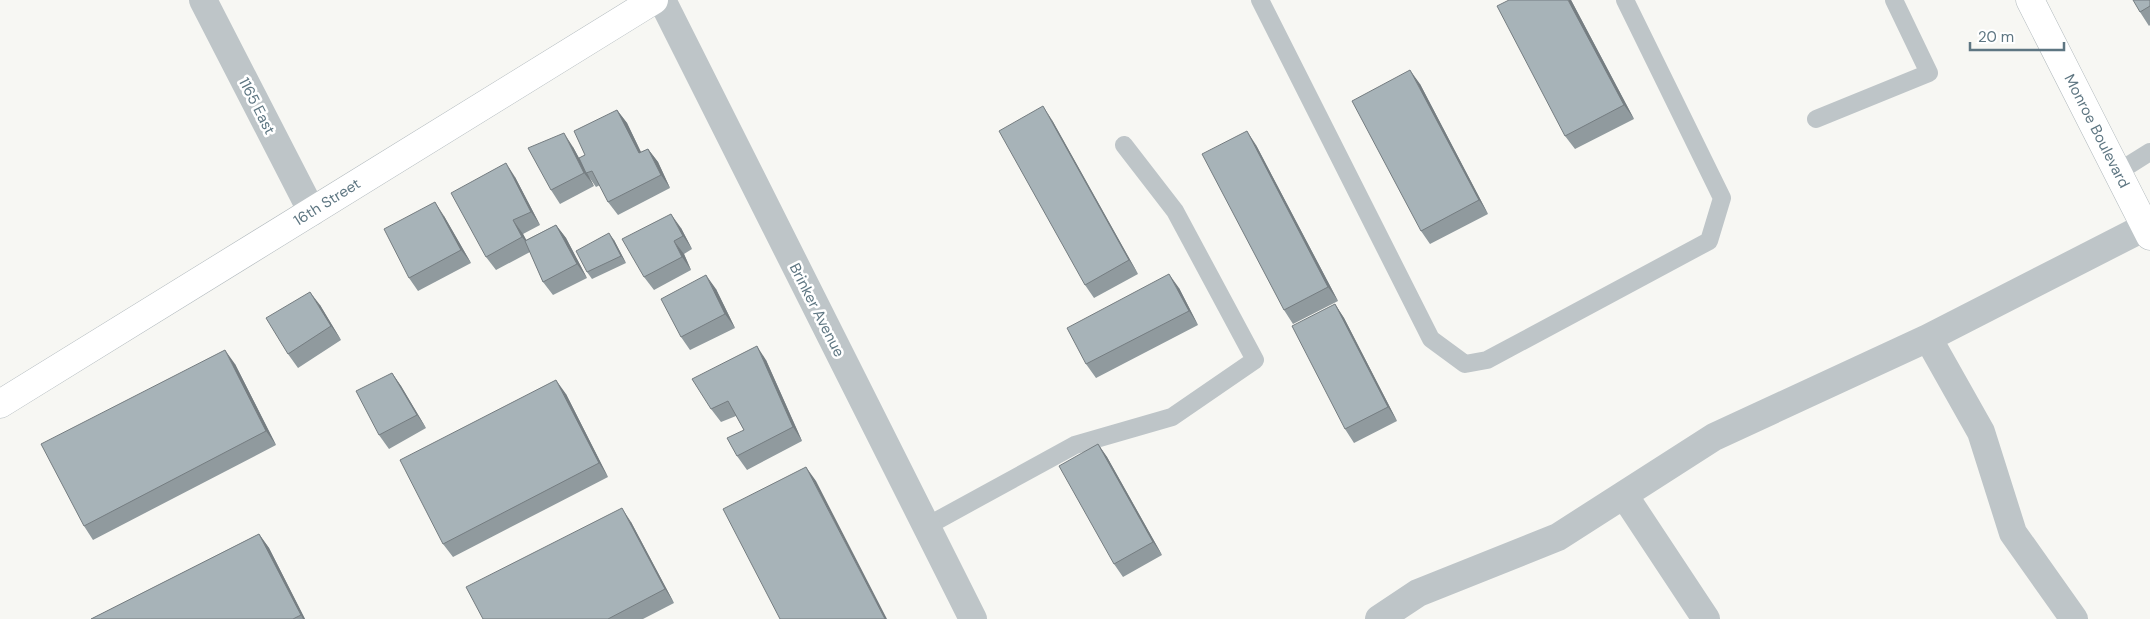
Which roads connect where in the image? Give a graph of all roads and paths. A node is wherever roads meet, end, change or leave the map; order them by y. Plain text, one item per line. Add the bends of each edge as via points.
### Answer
1 (203, 0) edge
2 (654, 0) edge
3 (662, 0) edge
4 (1260, 0) edge
5 (1625, 0) edge
6 (1894, 0) edge
7 (2030, 0) edge
8 (1816, 119) dead end
9 (1124, 144) dead end
10 (2150, 152) edge
11 (2118, 172) junction
12 (312, 212) junction
13 (2148, 232) edge
14 (1928, 338) junction
15 (0, 404) edge
16 (1624, 495) junction
17 (926, 526) junction
18 (973, 619) edge
19 (1379, 619) edge
20 (1706, 619) edge
21 (2074, 619) edge

1 - 12 street, 1165 East
2 - 12 street, 16th Street
3 - 17 street, Brinker Avenue
4 - 5 lane via 1431,338 1465,364 1487,360 1709,241 1722,198
6 - 8 lane via 1929,73
7 - 11 street, Monroe Boulevard
9 - 17 lane via 1175,211 1255,360 1172,417 1075,445
10 - 11 lane
11 - 13 street, Monroe Boulevard
12 - 15 street, 16th Street
13 - 14 street
14 - 16 street via 1714,437
14 - 21 street via 1981,432 2013,533
16 - 19 street via 1558,537 1418,593
16 - 20 street
17 - 18 street, Brinker Avenue

